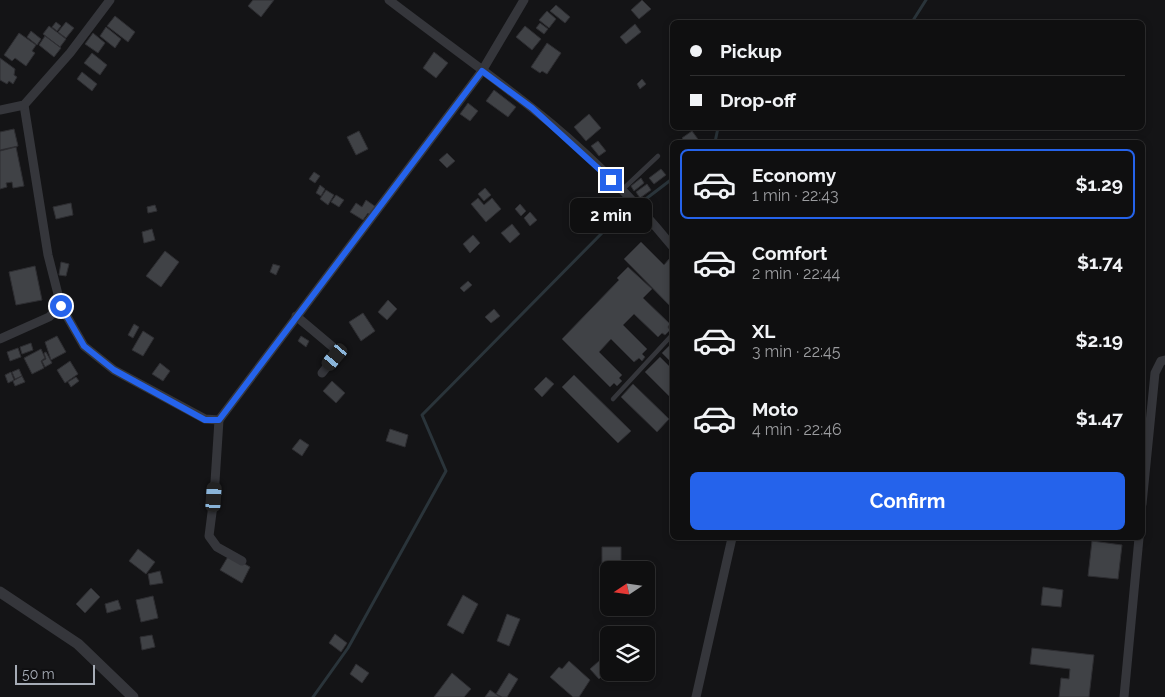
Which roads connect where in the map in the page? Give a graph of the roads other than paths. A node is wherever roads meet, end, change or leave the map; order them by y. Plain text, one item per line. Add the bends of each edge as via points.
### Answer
1 (110, 0) edge
2 (389, 0) edge
3 (524, 0) edge
4 (482, 71) junction
5 (24, 105) junction
6 (0, 110) edge
7 (658, 156) dead end
8 (621, 191) junction
9 (670, 244) edge
10 (61, 306) junction
11 (296, 316) junction
12 (670, 337) edge
13 (0, 339) edge
14 (1165, 360) edge
15 (322, 373) dead end
16 (613, 398) dead end
17 (219, 420) junction
18 (1145, 474) edge
19 (732, 540) edge
20 (1139, 540) edge
21 (242, 561) dead end
22 (0, 592) edge
23 (133, 697) edge
24 (696, 697) edge
25 (1124, 697) edge

1 - 5 street
2 - 4 street
3 - 4 street
4 - 8 street via 532,108
4 - 11 street
5 - 6 street
5 - 10 street via 48,255
7 - 8 lane
8 - 9 street
10 - 13 street via 49,317
10 - 17 street via 84,346 114,370 205,420
11 - 15 street via 334,348 335,357
11 - 17 street
12 - 16 lane
14 - 18 street via 1161,361 1155,373
17 - 21 street via 209,536 217,547
19 - 24 street
20 - 25 street
22 - 23 street via 78,644

